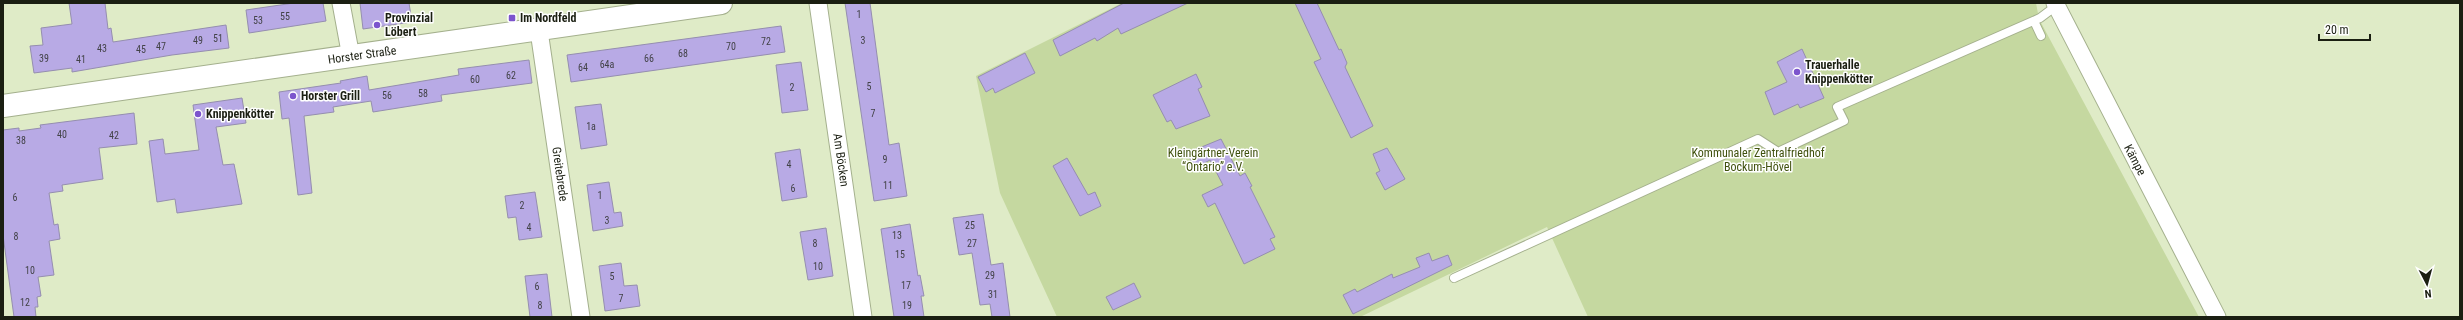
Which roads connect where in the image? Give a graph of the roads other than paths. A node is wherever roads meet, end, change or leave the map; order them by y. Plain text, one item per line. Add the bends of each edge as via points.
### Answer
1 (341, 3) edge
2 (721, 3) edge
3 (818, 3) edge
4 (2056, 4) edge
5 (619, 11) edge
6 (2034, 21) junction
7 (539, 31) junction
8 (2041, 36) dead end
9 (351, 57) junction
10 (3, 106) edge
11 (1454, 278) dead end
12 (581, 317) edge
13 (863, 317) edge
14 (2217, 317) edge

1 - 9 street
2 - 5 street, Horster Straße
3 - 13 street, Am Böcken
4 - 6 lane
4 - 14 street, Kämpe
5 - 7 street, Horster Straße
6 - 8 lane
6 - 11 lane via 1837,107 1844,121 1778,152 1758,139
7 - 9 street, Horster Straße
7 - 12 street, Greitebrede
9 - 10 street, Horster Straße

